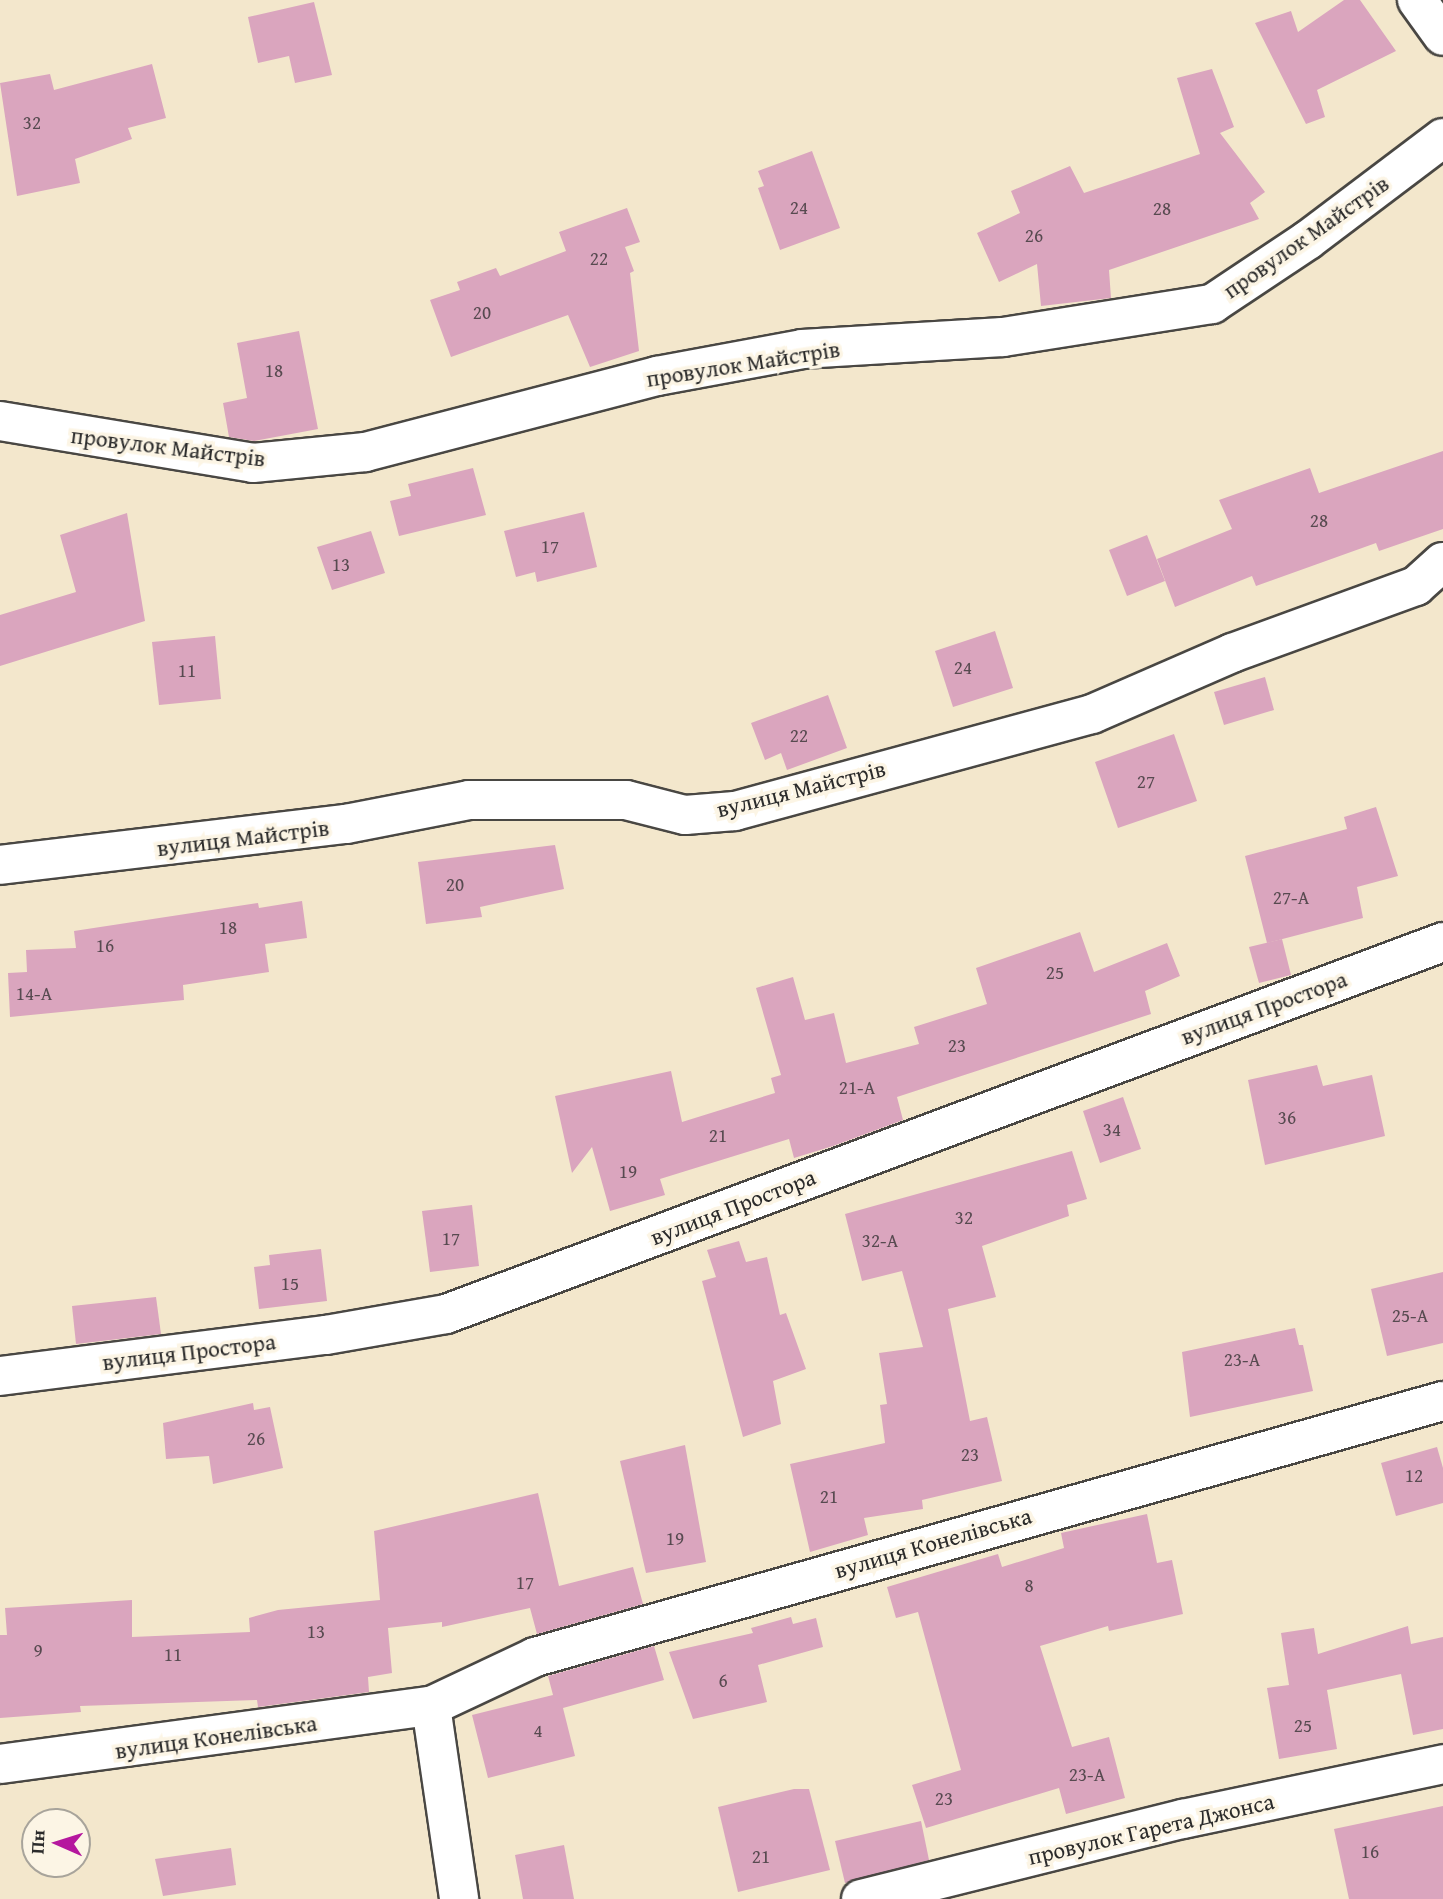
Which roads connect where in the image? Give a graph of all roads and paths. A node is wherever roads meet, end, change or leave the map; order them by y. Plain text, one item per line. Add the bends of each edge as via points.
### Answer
1 (1417, 0) edge
2 (1443, 36) edge
3 (1443, 138) edge
4 (0, 421) edge
5 (1443, 562) edge
6 (0, 865) edge
7 (1443, 942) edge
8 (0, 1376) edge
9 (1443, 1401) edge
10 (431, 1706) junction
11 (0, 1764) edge
12 (1443, 1764) edge
13 (459, 1899) edge
14 (861, 1899) edge

1 - 2 street
3 - 4 street, провулок Майстрів via 1308,240 1212,304 1003,337 802,349 657,376 351,454 253,463
5 - 6 street, вулиця Майстрів via 1416,586 1232,653 1092,714 735,811 685,815 626,800 469,800 346,824
7 - 8 street, вулиця Простора via 446,1314 326,1335
9 - 10 street, вулиця Конелівська via 535,1657
10 - 11 street, вулиця Конелівська
10 - 13 street
12 - 14 street, провулок Гарета Джонса via 1183,1819

